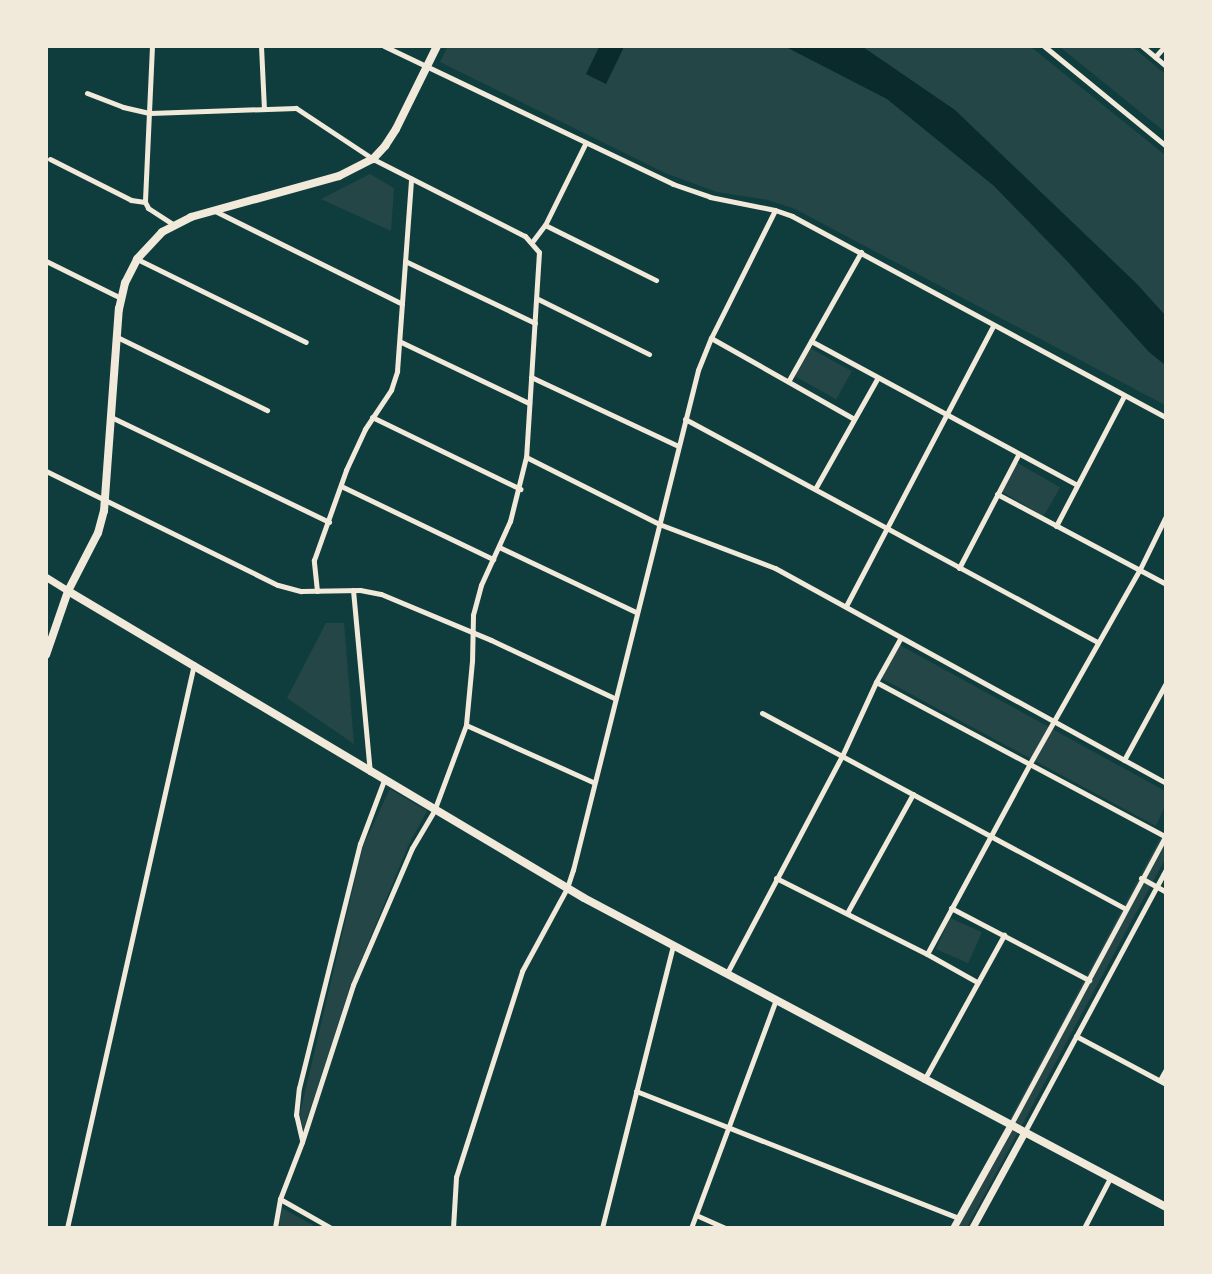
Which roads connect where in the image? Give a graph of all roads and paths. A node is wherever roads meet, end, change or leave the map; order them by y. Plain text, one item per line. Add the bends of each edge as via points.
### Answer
1 (152, 46) edge
2 (261, 46) edge
3 (384, 46) edge
4 (436, 46) edge
5 (1044, 46) edge
6 (1142, 46) edge
7 (1165, 46) edge
8 (1155, 57) junction
9 (1166, 66) edge
10 (427, 67) junction
11 (87, 93) dead end
12 (264, 109) junction
13 (150, 113) junction
14 (585, 144) junction
15 (1166, 146) edge
16 (50, 159) dead end
17 (373, 159) junction
18 (411, 179) junction
19 (144, 202) junction
20 (212, 209) junction
21 (775, 210) junction
22 (174, 225) junction
23 (545, 225) junction
24 (532, 242) junction
25 (861, 252) junction
26 (137, 259) junction
27 (46, 261) edge
28 (405, 261) junction
29 (656, 280) dead end
30 (121, 298) junction
31 (538, 299) junction
32 (402, 304) junction
33 (535, 323) junction
34 (993, 326) junction
35 (117, 337) junction
36 (711, 338) junction
37 (811, 341) junction
38 (306, 342) dead end
39 (401, 342) junction
40 (649, 354) dead end
41 (531, 376) junction
42 (877, 379) junction
43 (789, 380) junction
44 (1124, 396) junction
45 (529, 403) junction
46 (267, 410) dead end
47 (948, 415) junction
48 (111, 417) junction
49 (372, 417) junction
50 (1166, 417) edge
51 (685, 418) junction
52 (854, 419) junction
53 (678, 446) junction
54 (1018, 455) junction
55 (526, 457) junction
56 (46, 471) edge
57 (1077, 485) junction
58 (341, 486) junction
59 (520, 489) junction
60 (815, 489) junction
61 (997, 494) junction
62 (105, 501) junction
63 (1166, 516) edge
64 (329, 522) junction
65 (659, 524) junction
66 (1056, 526) junction
67 (886, 528) junction
68 (499, 547) junction
69 (493, 559) junction
70 (959, 568) junction
71 (1140, 569) junction
72 (46, 578) edge
73 (1166, 584) edge
74 (353, 590) junction
75 (68, 591) junction
76 (316, 591) junction
77 (846, 606) junction
78 (636, 612) junction
79 (471, 632) junction
80 (901, 638) junction
81 (1098, 642) junction
82 (46, 655) edge
83 (194, 664) junction
84 (876, 682) junction
85 (1166, 683) edge
86 (614, 698) junction
87 (762, 713) dead end
88 (1056, 720) junction
89 (466, 726) junction
90 (842, 756) junction
91 (1124, 760) junction
92 (1029, 765) junction
93 (370, 772) junction
94 (384, 780) junction
95 (593, 782) junction
96 (1166, 783) edge
97 (913, 794) junction
98 (434, 811) junction
99 (1165, 835) edge
100 (990, 837) junction
101 (1166, 869) edge
102 (776, 878) junction
103 (1141, 878) junction
104 (1156, 887) junction
105 (567, 888) junction
106 (1166, 892) edge
107 (951, 908) junction
108 (1124, 908) junction
109 (847, 913) junction
110 (1004, 935) junction
111 (673, 945) junction
112 (927, 954) junction
113 (727, 973) junction
114 (1089, 980) junction
115 (977, 982) junction
116 (776, 1000) junction
117 (1076, 1036) junction
118 (1166, 1069) edge
119 (924, 1080) junction
120 (1163, 1082) edge
121 (636, 1091) junction
122 (1010, 1126) junction
123 (728, 1127) junction
124 (1024, 1133) junction
125 (302, 1142) junction
126 (1110, 1178) junction
127 (280, 1199) junction
128 (1166, 1207) edge
129 (696, 1215) junction
130 (958, 1218) junction
131 (67, 1227) edge
132 (275, 1227) edge
133 (331, 1227) edge
134 (453, 1227) edge
135 (602, 1227) edge
136 (691, 1227) edge
137 (725, 1227) edge
138 (953, 1227) edge
139 (972, 1227) edge
140 (1084, 1227) edge

1 - 13 street
2 - 12 street
3 - 10 street
4 - 10 main road
5 - 15 street
6 - 8 street
7 - 8 street
8 - 9 street
10 - 14 street
10 - 17 main road via 390,139
11 - 13 street
12 - 13 street
12 - 17 street via 296,108
13 - 19 street
14 - 21 street via 710,197
14 - 23 street
16 - 19 street via 131,200
17 - 18 street
17 - 20 main road via 339,176
18 - 24 street
18 - 28 street
19 - 22 street
20 - 22 main road
20 - 32 street
21 - 25 street
21 - 36 street
22 - 26 main road
23 - 24 street
23 - 29 street
24 - 31 street via 539,252
25 - 34 street
25 - 37 street
26 - 30 main road
26 - 38 street
27 - 30 street
28 - 32 street
28 - 33 street
30 - 35 main road
31 - 33 street
31 - 40 street
32 - 39 street
33 - 41 street
34 - 44 street
34 - 47 street
35 - 46 street
35 - 48 main road
36 - 43 street
36 - 51 street
37 - 42 street
37 - 43 street
39 - 45 street
39 - 49 street via 395,380
41 - 45 street
41 - 53 street
42 - 47 street
42 - 52 street
43 - 52 street
44 - 50 street
44 - 57 street
45 - 55 street
47 - 54 street
47 - 67 street
48 - 62 main road
48 - 64 street
49 - 58 street
49 - 59 street
51 - 53 street
51 - 60 street
52 - 60 street
53 - 65 street
54 - 57 street
54 - 61 street
55 - 59 street
55 - 65 street
56 - 62 street
57 - 66 street
58 - 64 street
58 - 69 street
59 - 68 street
60 - 67 street
61 - 66 street
61 - 70 street
62 - 75 main road via 98,532
62 - 76 street via 278,585
63 - 71 street
64 - 76 street via 314,560
65 - 77 street via 743,553
65 - 78 street
66 - 71 street
67 - 70 street
67 - 77 street
68 - 69 street
68 - 78 street
69 - 79 street via 478,595
70 - 81 street
71 - 73 street
71 - 81 street
72 - 75 street
74 - 76 street
74 - 79 street via 391,598
74 - 93 street
75 - 82 main road
75 - 83 main road
77 - 80 street
78 - 86 street
79 - 86 street
79 - 89 street
80 - 84 street
80 - 88 street
81 - 88 street
83 - 93 main road
83 - 131 street
84 - 90 street
84 - 92 street
85 - 91 street
86 - 95 street
87 - 90 street
88 - 91 street
88 - 92 street
89 - 95 street
89 - 98 street
90 - 97 street
90 - 102 street
91 - 96 street
92 - 99 street
92 - 100 street
93 - 94 main road
94 - 98 main road
94 - 125 street via 360,844 300,1088 296,1115
95 - 105 street
97 - 100 street
97 - 109 street
98 - 105 main road
98 - 125 street via 412,848 353,985
99 - 103 street
100 - 107 street
100 - 108 street
101 - 104 street
102 - 109 street
102 - 113 street
103 - 104 street
103 - 108 street
104 - 106 street
104 - 117 street
105 - 111 main road
105 - 134 street via 519,981 456,1177
107 - 110 street
107 - 112 street
108 - 114 street
109 - 112 street
110 - 114 street
110 - 115 street
111 - 113 main road
111 - 121 street
112 - 115 street
113 - 116 main road
114 - 122 street
115 - 119 street
116 - 119 main road
116 - 123 street
117 - 120 street
117 - 124 street
118 - 120 street
119 - 122 main road
121 - 123 street
121 - 135 street
122 - 124 main road
122 - 130 street
123 - 129 street
123 - 130 street
124 - 126 main road
124 - 139 street
125 - 127 street
126 - 128 main road
126 - 140 street
127 - 132 street
127 - 133 street
129 - 136 street
129 - 137 street
130 - 138 street

